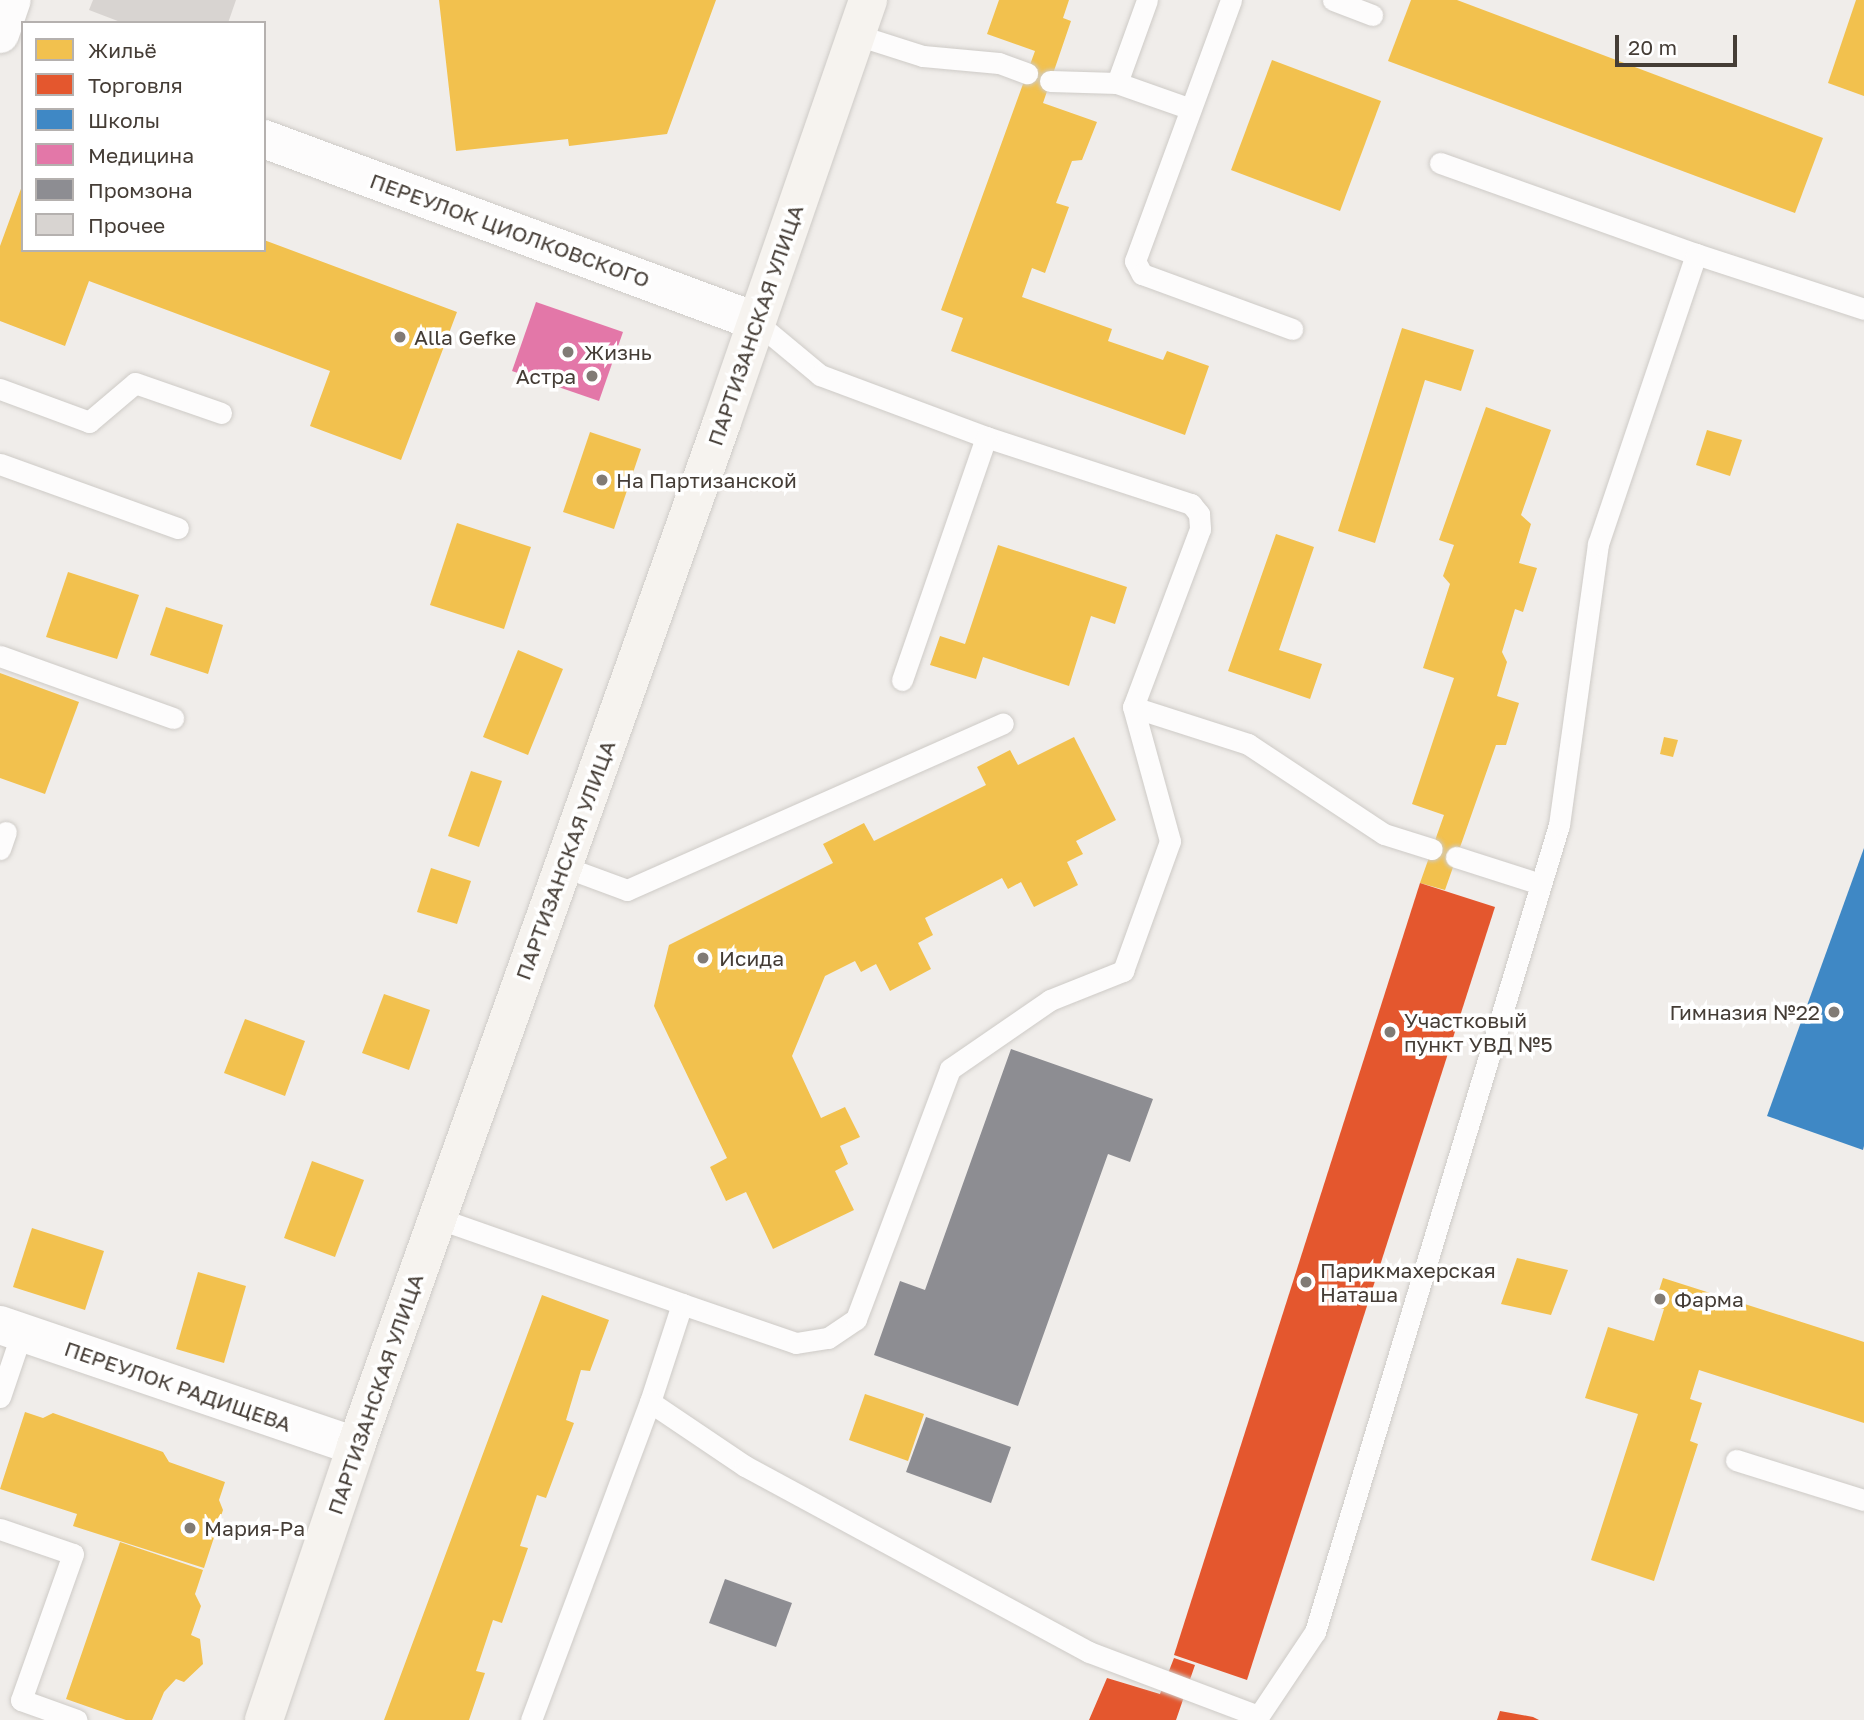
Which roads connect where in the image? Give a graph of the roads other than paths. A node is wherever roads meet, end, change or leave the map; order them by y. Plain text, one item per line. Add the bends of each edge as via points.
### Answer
1 (12, 0) edge
2 (868, 0) edge
3 (1147, 0) edge
4 (1231, 0) edge
5 (1333, 0) edge
6 (1373, 15) dead end
7 (0, 34) edge
8 (857, 36) junction
9 (0, 42) edge
10 (21, 49) edge
11 (1027, 73) dead end
12 (1050, 81) dead end
13 (1117, 82) junction
14 (1191, 109) junction
15 (266, 140) edge
16 (1440, 163) dead end
17 (1696, 254) junction
18 (1864, 309) edge
19 (755, 321) junction
20 (1292, 329) dead end
21 (0, 389) edge
22 (221, 412) dead end
23 (986, 437) junction
24 (0, 464) edge
25 (178, 528) dead end
26 (0, 656) edge
27 (902, 680) dead end
28 (1133, 707) junction
29 (173, 718) dead end
30 (1003, 723) dead end
31 (1432, 849) dead end
32 (1456, 857) dead end
33 (562, 866) junction
34 (1540, 884) junction
35 (437, 1218) junction
36 (682, 1304) junction
37 (11, 1329) edge
38 (0, 1397) edge
39 (650, 1402) junction
40 (356, 1446) junction
41 (1736, 1460) dead end
42 (1864, 1500) edge
43 (0, 1529) edge
44 (1257, 1718) edge
45 (77, 1720) edge
46 (264, 1720) edge
47 (531, 1720) edge

1 - 7 street
2 - 8 main road, ПАРТИЗАНСКАЯ УЛИЦА
3 - 13 lane
4 - 14 lane
5 - 6 lane
8 - 11 lane via 923,56 999,63
8 - 19 main road, ПАРТИЗАНСКАЯ УЛИЦА
9 - 10 street
12 - 13 lane
13 - 14 lane
14 - 20 lane via 1135,261 1137,269
15 - 19 street, ПЕРЕУЛОК ЦИОЛКОВСКОГО
16 - 17 lane
17 - 18 lane
17 - 34 lane via 1598,544 1559,825
19 - 23 lane via 820,375
19 - 33 main road, ПАРТИЗАНСКАЯ УЛИЦА via 723,422
21 - 22 lane via 89,422 135,383
23 - 27 lane
23 - 28 lane via 1191,504 1199,514 1200,529
24 - 25 lane
26 - 29 lane
28 - 31 lane via 1248,744 1384,834
28 - 36 lane via 1170,841 1123,971 1050,1000 950,1069 856,1319 828,1338 796,1343
30 - 33 lane via 627,890
32 - 34 lane
33 - 35 main road, ПАРТИЗАНСКАЯ УЛИЦА
34 - 44 lane via 1315,1632
35 - 36 lane
35 - 40 main road, ПАРТИЗАНСКАЯ УЛИЦА
36 - 39 lane
37 - 38 lane
37 - 40 street, ПЕРЕУЛОК РАДИЩЕВА
39 - 44 lane via 745,1466 1090,1652
39 - 47 lane
40 - 46 main road, ПАРТИЗАНСКАЯ УЛИЦА
41 - 42 lane
43 - 45 lane via 73,1554 21,1700

